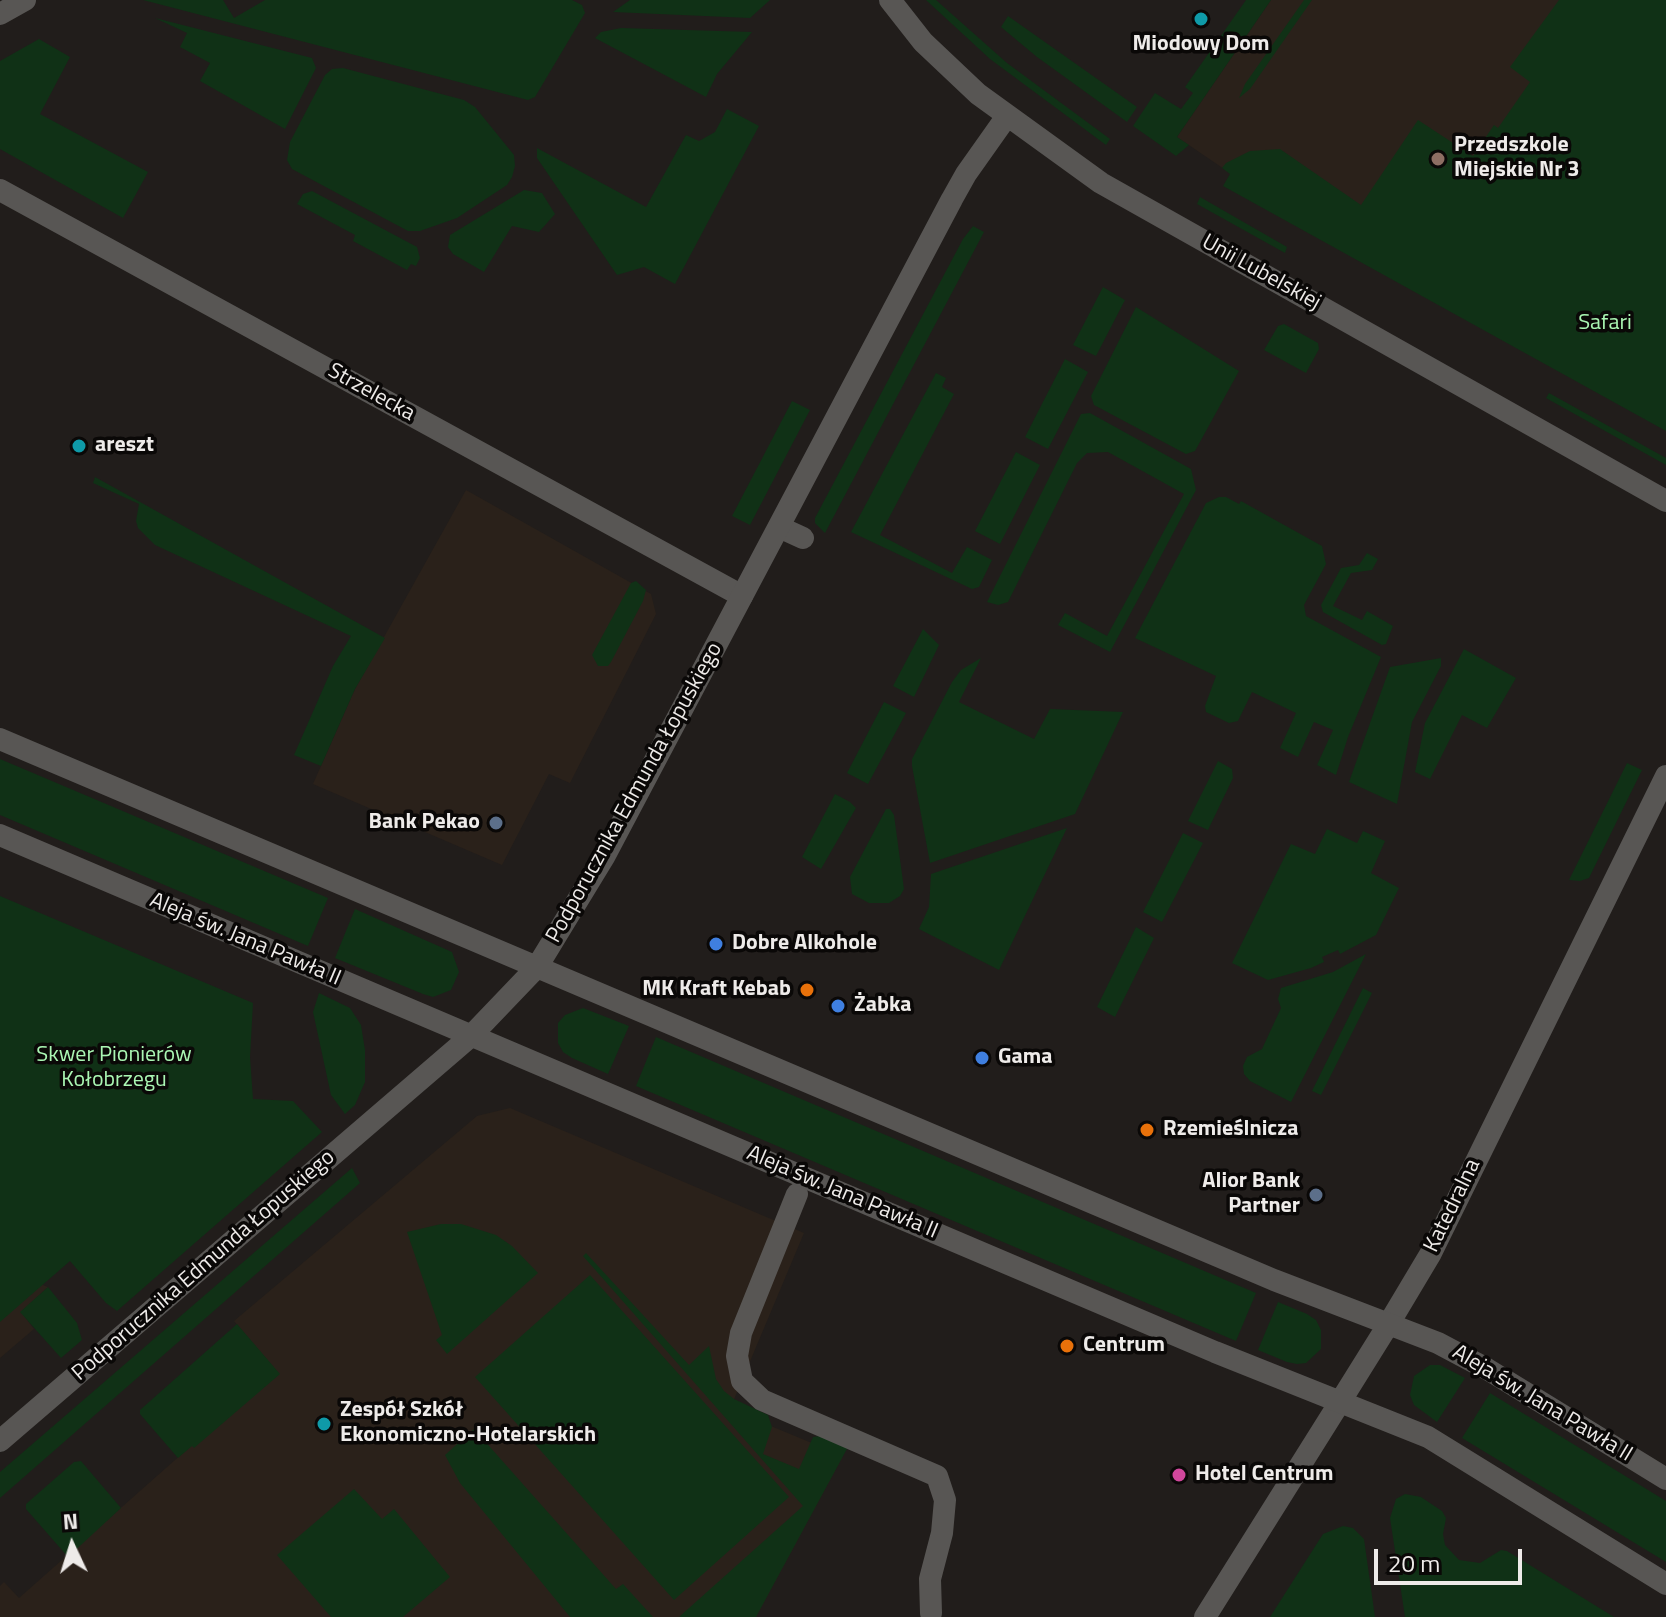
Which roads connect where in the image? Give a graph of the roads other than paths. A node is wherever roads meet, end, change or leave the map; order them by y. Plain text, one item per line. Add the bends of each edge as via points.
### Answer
1 (25, 0) edge
2 (890, 0) edge
3 (0, 14) edge
4 (1007, 116) junction
5 (0, 190) edge
6 (1666, 501) edge
7 (779, 527) junction
8 (803, 538) dead end
9 (742, 596) junction
10 (0, 739) edge
11 (1666, 776) edge
12 (0, 835) edge
13 (537, 967) junction
14 (471, 1036) junction
15 (797, 1194) dead end
16 (1388, 1325) junction
17 (1340, 1402) junction
18 (0, 1441) edge
19 (1666, 1479) edge
20 (1666, 1584) edge
21 (931, 1613) dead end
22 (1205, 1617) edge

1 - 3 street
2 - 4 street, Unii Lubelskiej via 948,68
4 - 6 street, Unii Lubelskiej via 1101,183
4 - 7 street, Podporucznika Edmunda Łopuskiego via 959,186
5 - 9 street, Strzelecka
7 - 8 street
7 - 9 street, Podporucznika Edmunda Łopuskiego
9 - 13 street, Podporucznika Edmunda Łopuskiego via 604,857
10 - 13 street, Aleja św. Jana Pawła II
11 - 16 street, Katedralna via 1431,1253
12 - 14 street, Aleja św. Jana Pawła II
13 - 14 street, Podporucznika Edmunda Łopuskiego
13 - 16 street, Aleja św. Jana Pawła II
14 - 17 street, Aleja św. Jana Pawła II
14 - 18 street, Podporucznika Edmunda Łopuskiego
15 - 21 street via 741,1333 737,1356 742,1381 762,1400 937,1476 945,1500 930,1579
16 - 17 street, Katedralna
16 - 19 street, Aleja św. Jana Pawła II via 1464,1355
17 - 20 street, Aleja św. Jana Pawła II via 1428,1437
17 - 22 street, Katedralna

